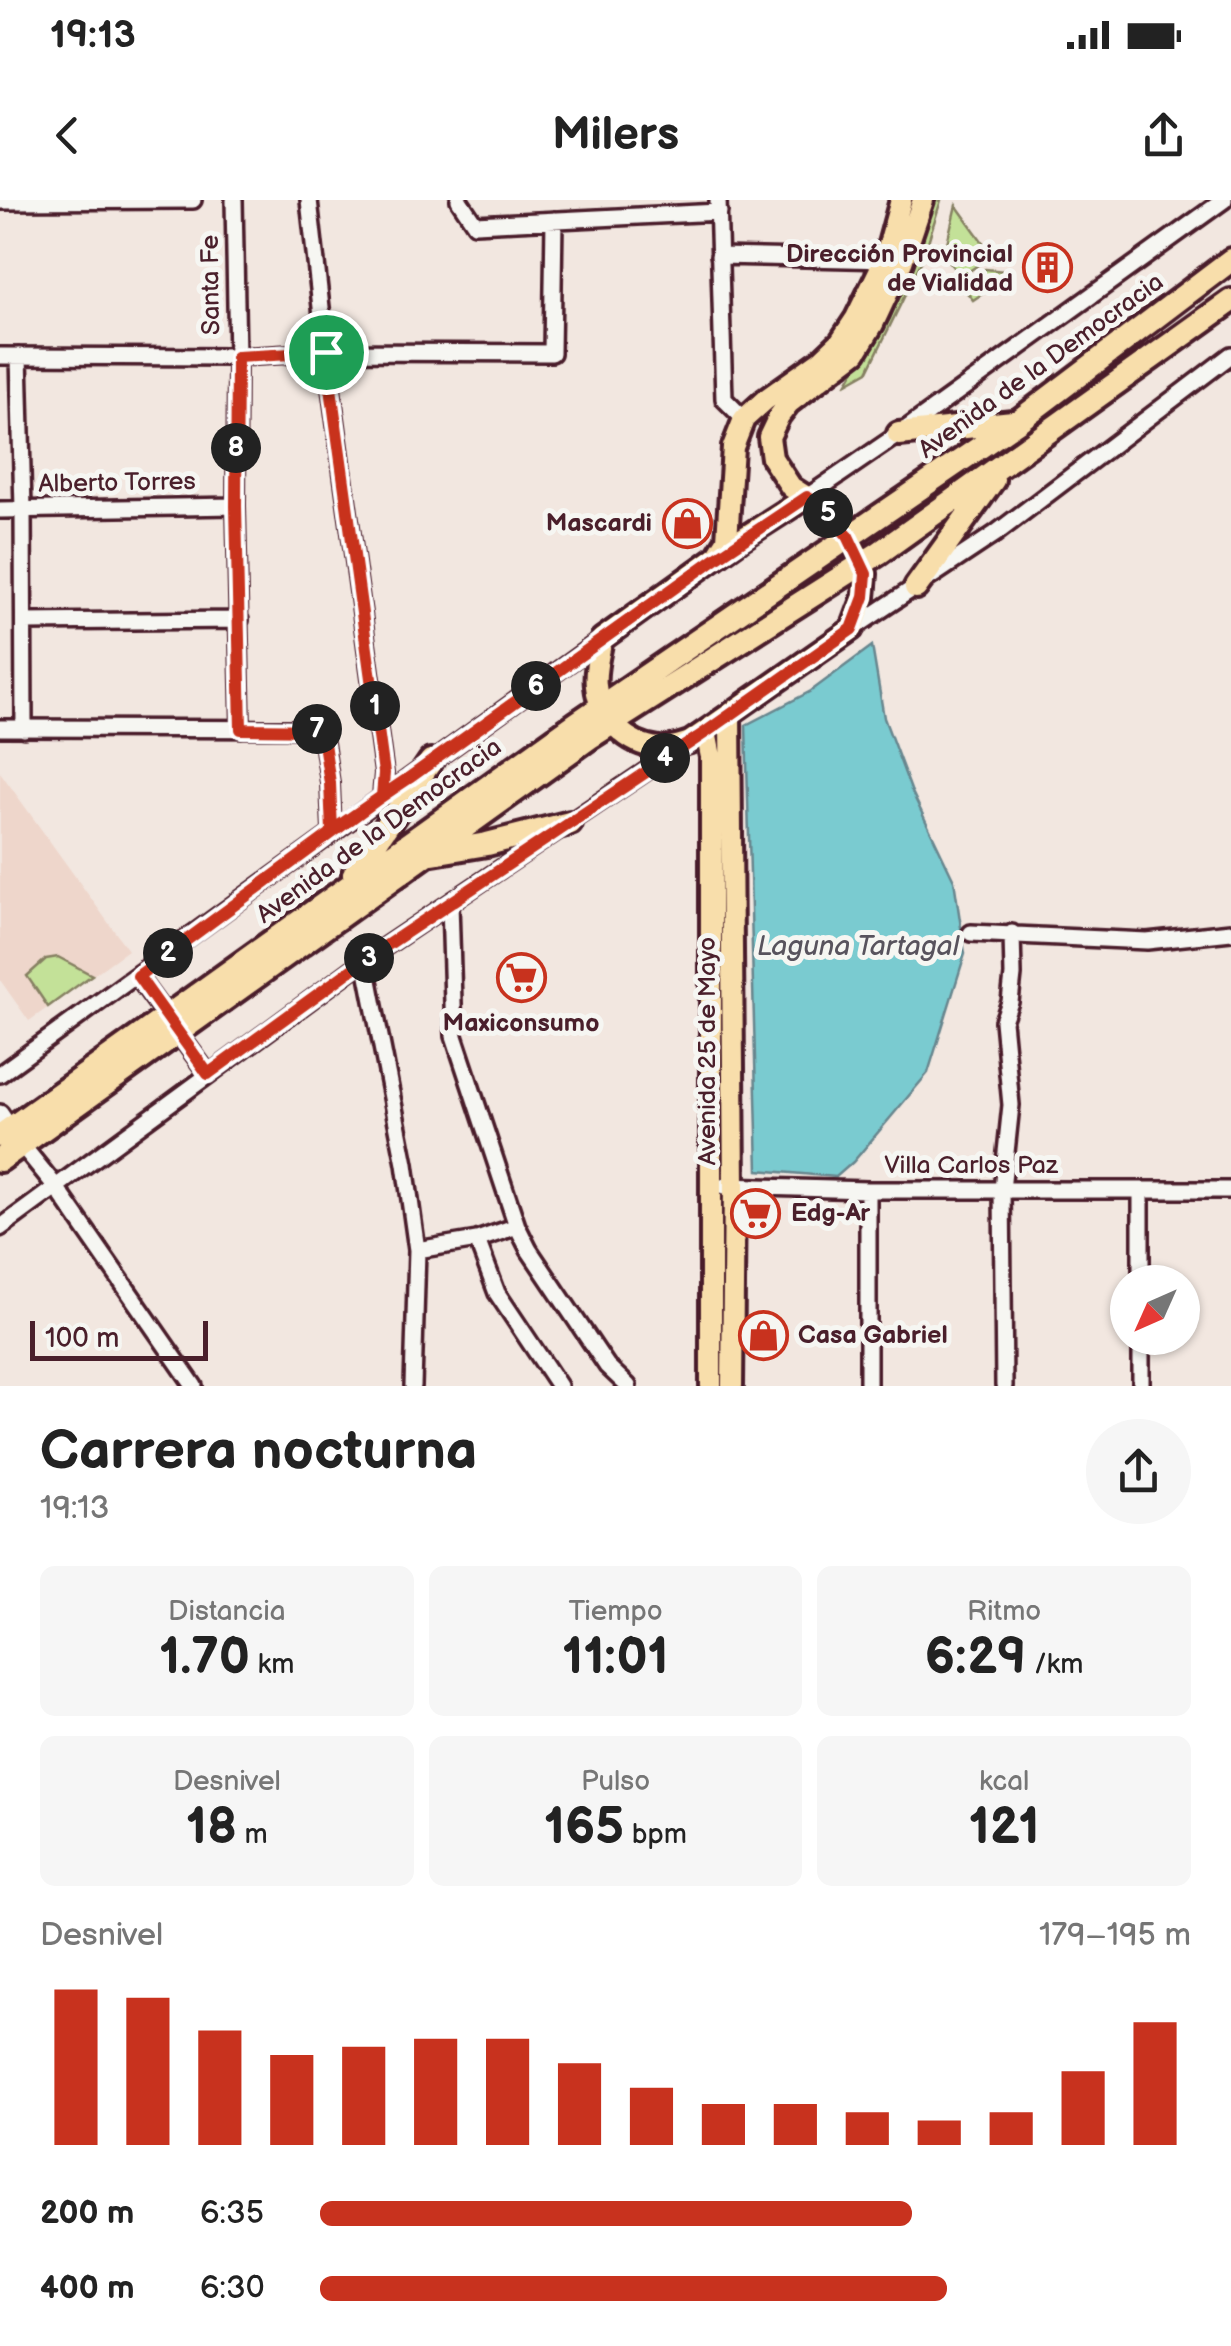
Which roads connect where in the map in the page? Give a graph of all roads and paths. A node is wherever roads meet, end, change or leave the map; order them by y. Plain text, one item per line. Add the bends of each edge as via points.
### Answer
1 (193, 200) edge
2 (234, 200) edge
3 (309, 200) edge
4 (459, 200) edge
5 (901, 200) edge
6 (923, 200) edge
7 (1224, 200) edge
8 (0, 201) edge
9 (718, 206) edge
10 (554, 220) junction
11 (719, 256) junction
12 (894, 260) junction
13 (1231, 260) edge
14 (1231, 300) edge
15 (326, 352) junction
16 (1231, 355) edge
17 (0, 356) edge
18 (19, 356) junction
19 (237, 357) junction
20 (744, 420) junction
21 (1016, 422) junction
22 (899, 434) junction
23 (1009, 460) junction
24 (807, 497) junction
25 (236, 506) junction
26 (23, 509) junction
27 (0, 510) edge
28 (848, 536) junction
29 (716, 558) junction
30 (862, 563) junction
31 (916, 587) junction
32 (240, 620) junction
33 (24, 622) junction
34 (852, 629) junction
35 (602, 639) junction
36 (730, 715) junction
37 (607, 716) junction
38 (0, 728) edge
39 (24, 729) junction
40 (241, 729) junction
41 (698, 737) junction
42 (431, 761) junction
43 (382, 796) junction
44 (570, 823) junction
45 (332, 831) junction
46 (425, 855) junction
47 (327, 902) junction
48 (450, 904) junction
49 (1231, 932) edge
50 (971, 933) dead end
51 (1012, 934) junction
52 (365, 960) junction
53 (138, 976) junction
54 (174, 1024) junction
55 (0, 1074) edge
56 (208, 1074) junction
57 (8, 1130) edge
58 (0, 1160) edge
59 (710, 1186) junction
60 (734, 1186) junction
61 (56, 1188) junction
62 (868, 1190) junction
63 (1002, 1190) junction
64 (1141, 1190) junction
65 (1231, 1190) edge
66 (517, 1226) junction
67 (0, 1228) edge
68 (477, 1240) junction
69 (417, 1250) junction
70 (1141, 1265) edge
71 (1141, 1355) edge
72 (194, 1386) edge
73 (413, 1386) edge
74 (559, 1386) edge
75 (628, 1386) edge
76 (710, 1386) edge
77 (732, 1386) edge
78 (868, 1386) edge
79 (1004, 1386) edge
80 (1140, 1386) edge

1 - 8 street
2 - 19 street, Santa Fe
3 - 15 street
4 - 10 street via 475,224
5 - 12 main road
6 - 12 main road
7 - 22 street, Avenida de la Democracia
9 - 10 street
9 - 11 street
10 - 15 street via 552,353
11 - 12 street
11 - 20 street via 724,399
12 - 20 main road via 840,342
12 - 24 main road via 873,324 856,352 789,403 769,437 782,474
13 - 21 highway, Avenida de la Democracia
14 - 23 highway, Avenida de la Democracia
15 - 19 street
15 - 43 street
16 - 31 street
17 - 18 street
18 - 19 street
18 - 26 street
19 - 25 street, Santa Fe
20 - 29 main road via 733,447 727,540
21 - 22 highway
21 - 28 highway, Avenida de la Democracia
22 - 24 street, Avenida de la Democracia
23 - 30 highway, Avenida de la Democracia
23 - 31 highway
24 - 28 main road
24 - 29 main road
25 - 26 street, Alberto Torres
25 - 32 street, Santa Fe
26 - 27 street, Alberto Torres
26 - 33 street
28 - 30 main road
28 - 37 highway, Avenida de la Democracia
29 - 35 main road
30 - 34 main road via 864,597
30 - 37 highway, Avenida de la Democracia
31 - 34 street
32 - 33 street
32 - 40 street, Santa Fe
33 - 39 street
34 - 36 main road
35 - 37 main road via 595,683
35 - 42 street, Avenida de la Democracia
36 - 41 main road
36 - 60 main road, Avenida 25 de Mayo
37 - 41 main road via 640,743 658,748
37 - 46 highway, Avenida de la Democracia via 590,738
37 - 47 highway, Avenida de la Democracia
38 - 39 street
39 - 40 street
40 - 45 street via 322,730
41 - 44 street
41 - 59 main road, Avenida 25 de Mayo via 711,756
42 - 43 street, Avenida de la Democracia
42 - 47 highway
43 - 45 street, Avenida de la Democracia
44 - 46 highway
44 - 48 street
45 - 53 street, Avenida de la Democracia
46 - 54 highway, Avenida de la Democracia
47 - 54 highway, Avenida de la Democracia
48 - 52 street
48 - 66 street via 454,1036
49 - 51 street via 1147,941
50 - 51 street
51 - 63 street via 1004,1021 1011,1105
52 - 56 street
52 - 69 street
53 - 54 street
53 - 55 street, Avenida de la Democracia
54 - 56 street
54 - 57 highway, Avenida de la Democracia
56 - 61 street
57 - 58 highway, Avenida de la Democracia
57 - 61 street
59 - 60 street, Villa Carlos Paz
59 - 76 main road, Avenida 25 de Mayo
60 - 62 street, Villa Carlos Paz
60 - 77 main road, Avenida 25 de Mayo
61 - 67 street
61 - 72 street
62 - 63 street, Villa Carlos Paz
62 - 78 street
63 - 64 street, Villa Carlos Paz
63 - 79 street
64 - 65 street, Villa Carlos Paz
64 - 70 street
66 - 68 street
66 - 75 street via 607,1366
68 - 69 street
68 - 74 street via 497,1293
69 - 73 street
71 - 80 street

